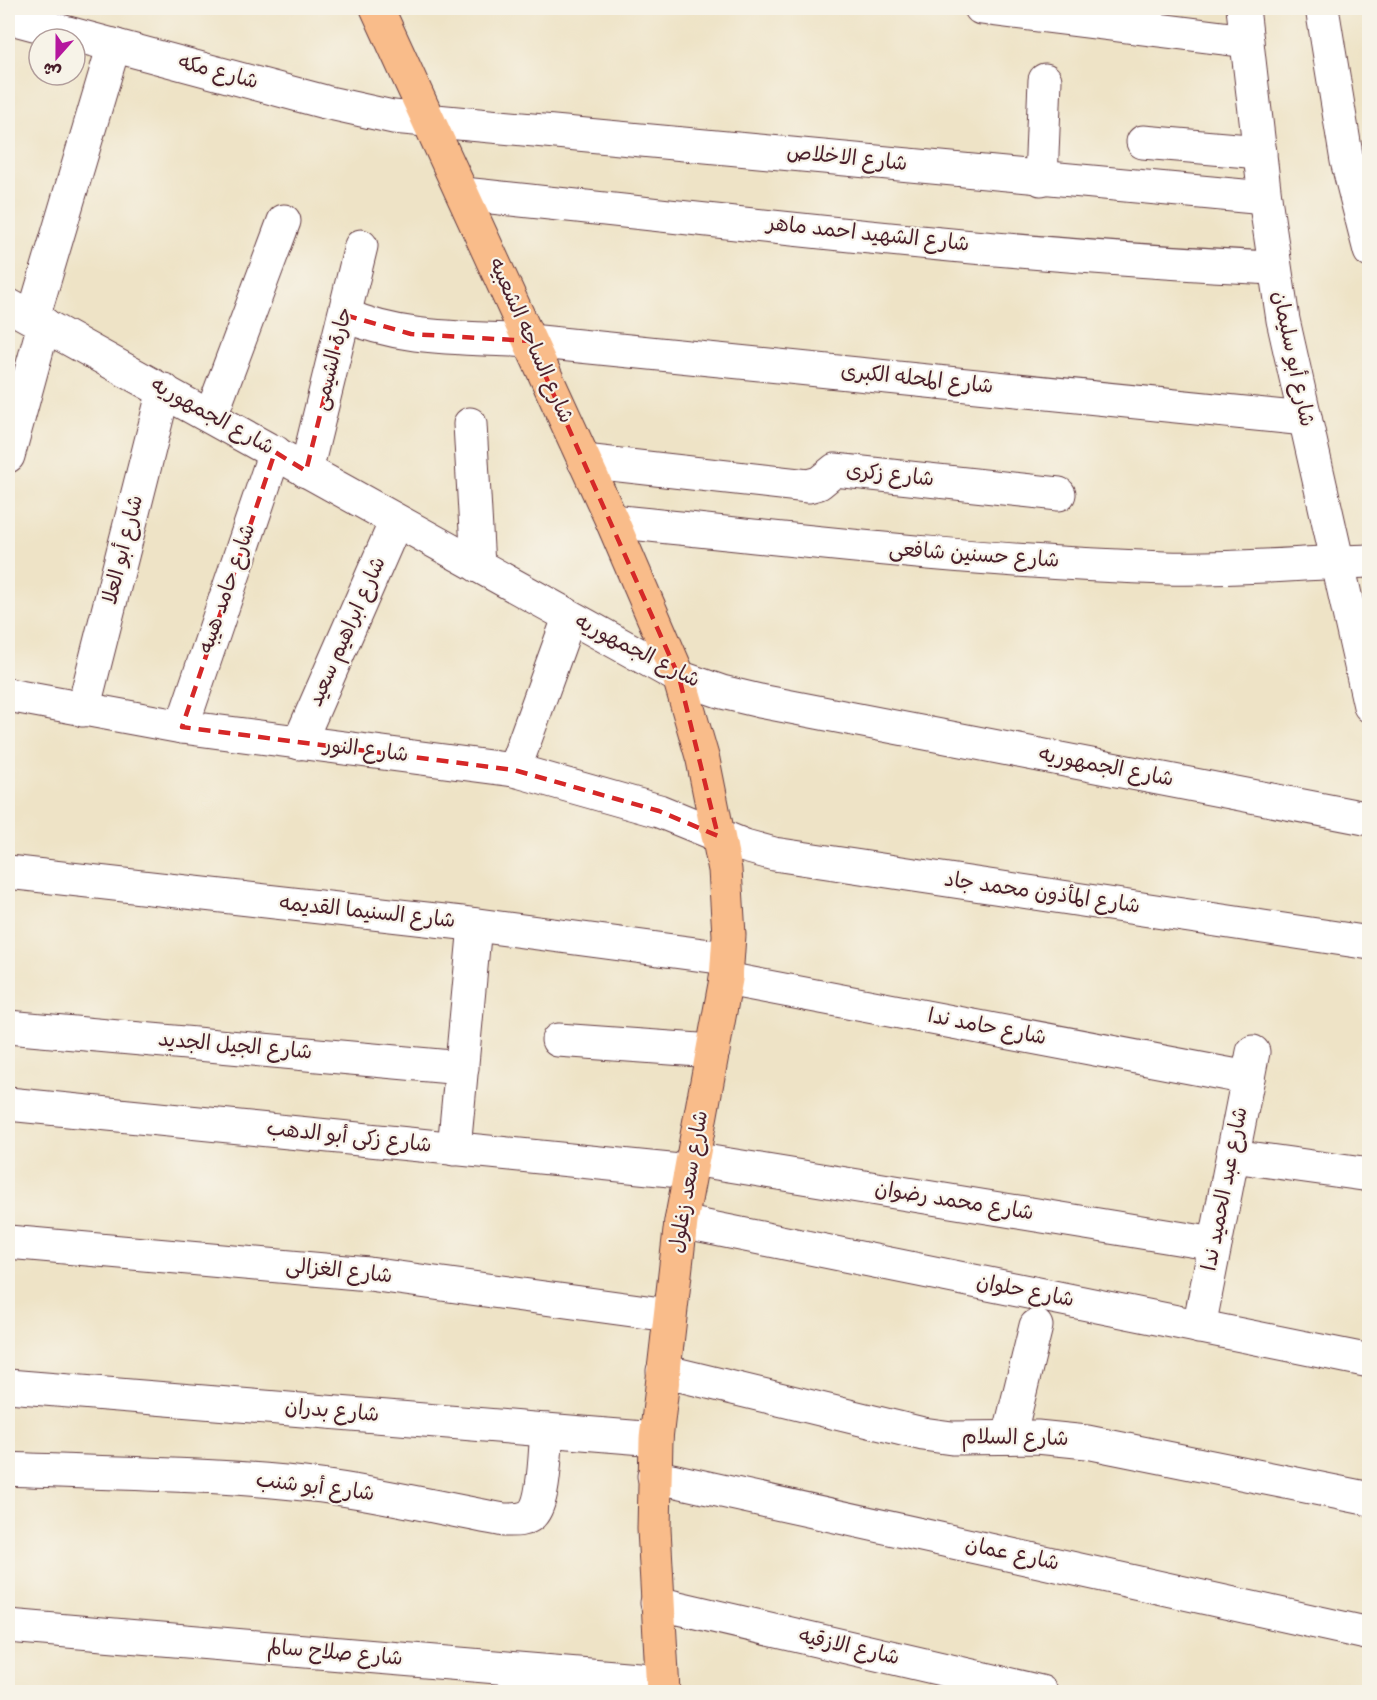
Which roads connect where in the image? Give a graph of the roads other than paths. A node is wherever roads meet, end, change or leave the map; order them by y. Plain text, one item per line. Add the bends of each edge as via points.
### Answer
1 (377, 8) edge
2 (984, 8) edge
3 (1243, 8) edge
4 (1322, 8) edge
5 (10, 22) edge
6 (1247, 41) junction
7 (114, 45) junction
8 (1045, 80) dead end
9 (430, 120) junction
10 (1143, 142) dead end
11 (1260, 152) junction
12 (1041, 179) junction
13 (464, 194) junction
14 (1265, 198) junction
15 (284, 221) dead end
16 (361, 246) dead end
17 (1370, 251) edge
18 (1274, 268) junction
19 (345, 315) junction
20 (28, 316) edge
21 (530, 341) junction
22 (164, 390) junction
23 (211, 416) junction
24 (1305, 419) junction
25 (470, 424) dead end
26 (275, 452) junction
27 (8, 456) edge
28 (584, 461) junction
29 (306, 471) junction
30 (1059, 494) dead end
31 (396, 521) junction
32 (612, 521) junction
33 (1370, 561) edge
34 (1337, 563) junction
35 (478, 566) junction
36 (569, 618) junction
37 (680, 677) junction
38 (8, 695) edge
39 (1370, 706) edge
40 (83, 710) junction
41 (182, 727) junction
42 (299, 743) junction
43 (514, 770) junction
44 (1370, 819) edge
45 (718, 836) junction
46 (8, 872) edge
47 (475, 925) junction
48 (1370, 943) edge
49 (726, 969) junction
50 (8, 1027) edge
51 (558, 1040) dead end
52 (713, 1051) junction
53 (1250, 1065) joint
54 (462, 1068) junction
55 (8, 1104) edge
56 (454, 1149) junction
57 (1233, 1156) junction
58 (691, 1166) junction
59 (1370, 1175) edge
60 (681, 1222) junction
61 (8, 1242) edge
62 (1215, 1244) junction
63 (669, 1315) junction
64 (1036, 1326) dead end
65 (1199, 1327) junction
66 (1370, 1361) edge
67 (663, 1371) junction
68 (8, 1386) edge
69 (548, 1430) junction
70 (1009, 1437) junction
71 (656, 1439) junction
72 (8, 1469) edge
73 (654, 1476) junction
74 (1370, 1499) edge
75 (657, 1603) junction
76 (8, 1626) edge
77 (1370, 1634) edge
78 (662, 1687) edge
79 (1041, 1692) edge

1 - 9 main road, شارع الساحه الشعبيه
2 - 6 street
3 - 6 street, شارع أبو سليمان
4 - 17 street via 1347,161
5 - 7 street, شارع مكه
6 - 11 street, شارع أبو سليمان
7 - 9 street, شارع مكه via 325,102 393,117
7 - 20 street
8 - 12 street
9 - 12 street, شارع الاخلاص
9 - 13 main road, شارع الساحه الشعبيه
10 - 11 street
11 - 14 street, شارع أبو سليمان
12 - 14 street, شارع الاخلاص
13 - 18 street, شارع الشهيد احمد ماهر via 1035,252
13 - 21 main road, شارع الساحه الشعبيه
14 - 18 street, شارع أبو سليمان
15 - 23 street
16 - 19 street, حارة الشيمى
18 - 24 street, شارع أبو سليمان
19 - 21 street, شارع المحله الكبرى via 411,334
19 - 29 street, حارة الشيمى
20 - 22 street, شارع الجمهوريه
20 - 27 street
21 - 24 street, شارع المحله الكبرى
21 - 28 main road, شارع الساحه الشعبيه
22 - 23 street, شارع الجمهوريه
22 - 40 street, شارع أبو العلا
23 - 26 street, شارع الجمهوريه
24 - 34 street, شارع أبو سليمان
25 - 35 street
26 - 29 street, شارع الجمهوريه
26 - 41 street, شارع حامد هيبه
28 - 30 street, شارع زكرى via 808,486 836,471
28 - 32 main road, شارع الساحه الشعبيه
29 - 31 street, شارع الجمهوريه
31 - 35 street, شارع الجمهوريه
31 - 42 street, شارع ابراهيم سعيد
32 - 34 street, شارع حسنين شافعى via 1076,564 1167,568
32 - 37 main road, شارع الساحه الشعبيه
33 - 34 street
34 - 39 street, شارع أبو سليمان
35 - 36 street, شارع الجمهوريه
36 - 37 street, شارع الجمهوريه
36 - 43 street
37 - 44 street, شارع الجمهوريه via 760,701
37 - 45 main road, شارع سعد زغلول via 703,760
38 - 40 street, شارع النور
40 - 41 street, شارع النور
41 - 42 street, شارع النور
42 - 43 street, شارع النور
43 - 45 street, شارع النور via 659,811
45 - 48 street, شارع المأذون محمد جاد via 774,855
45 - 49 main road, شارع سعد زغلول via 725,870 729,935
46 - 47 street, شارع السنيما القديمه
47 - 49 street, شارع السنيما القديمه
47 - 54 street
49 - 52 main road, شارع سعد زغلول
49 - 53 street, شارع حامد ندا
50 - 54 street, شارع الجيل الجديد
51 - 52 street
52 - 58 main road, شارع سعد زغلول
53 - 57 street, شارع عبد الحميد ندا
54 - 56 street
55 - 56 street, شارع زكى أبو الدهب
56 - 58 street, شارع زكى أبو الدهب
57 - 59 street
57 - 62 street, شارع عبد الحميد ندا
58 - 60 main road, شارع سعد زغلول
58 - 62 street, شارع محمد رضوان
60 - 63 main road, شارع سعد زغلول
60 - 65 street, شارع حلوان
61 - 63 street, شارع الغزالى via 369,1274
62 - 65 street, شارع عبد الحميد ندا
63 - 67 main road, شارع سعد زغلول
64 - 70 street
65 - 66 street, شارع حلوان
67 - 70 street, شارع السلام via 922,1434
67 - 71 main road, شارع سعد زغلول
68 - 69 street, شارع بدران
69 - 71 street, شارع بدران
69 - 72 street, شارع أبو شنب via 539,1498 532,1513 520,1520 274,1482
70 - 74 street, شارع السلام via 1087,1442
71 - 73 main road, شارع سعد زغلول
73 - 75 main road, شارع سعد زغلول
73 - 77 street, شارع عمان
75 - 78 main road, شارع سعد زغلول
75 - 79 street, شارع الازقيه
76 - 78 street, شارع صلاح سالم

